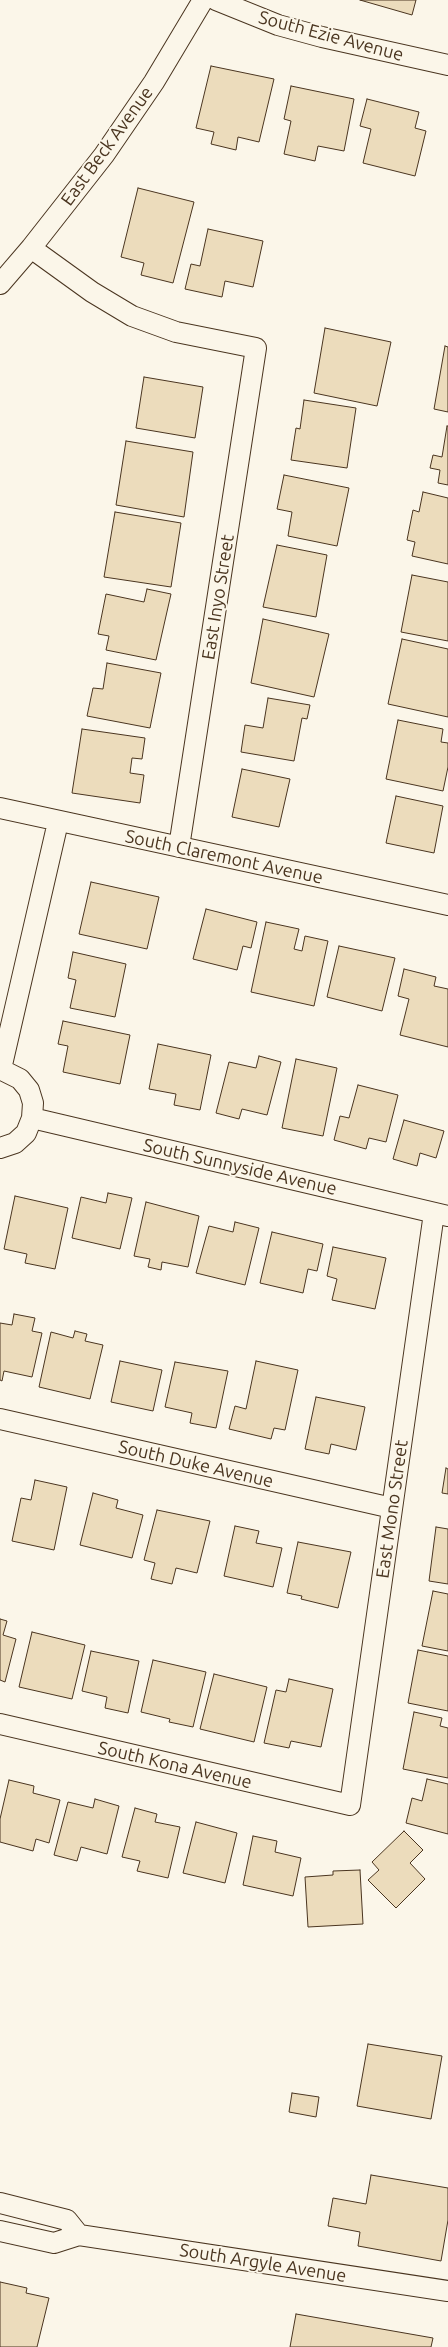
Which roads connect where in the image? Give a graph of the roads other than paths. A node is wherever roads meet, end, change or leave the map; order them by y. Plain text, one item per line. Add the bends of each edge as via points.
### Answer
1 (203, 0) edge
2 (216, 0) edge
3 (448, 65) edge
4 (31, 248) junction
5 (0, 284) edge
6 (0, 808) edge
7 (58, 822) junction
8 (180, 847) junction
9 (448, 905) edge
10 (0, 1069) edge
11 (32, 1118) junction
12 (0, 1148) edge
13 (441, 1214) edge
14 (0, 1419) edge
15 (392, 1508) junction
16 (0, 1724) edge
17 (350, 1805) joint
18 (0, 2203) edge
19 (0, 2231) edge
20 (79, 2235) junction
21 (448, 2291) edge

1 - 4 street, East Beck Avenue via 143,99
2 - 3 street, South Ezie Avenue via 270,22 322,37
4 - 5 street, East Beck Avenue
4 - 8 street, East Inyo Street via 132,316 176,332 256,348
6 - 7 street, South Claremont Avenue
7 - 8 street, South Claremont Avenue
7 - 10 street
8 - 9 street, South Claremont Avenue
10 - 11 street via 20,1079 29,1090 33,1103
11 - 12 street via 26,1133 15,1143
11 - 13 street, South Sunnyside Avenue
13 - 15 street, East Mono Street
14 - 15 street, South Duke Avenue
15 - 17 street, East Mono Street
16 - 17 street, South Kona Avenue
18 - 20 street via 67,2220
19 - 20 street, South Argyle Avenue via 54,2243
20 - 21 street, South Argyle Avenue

